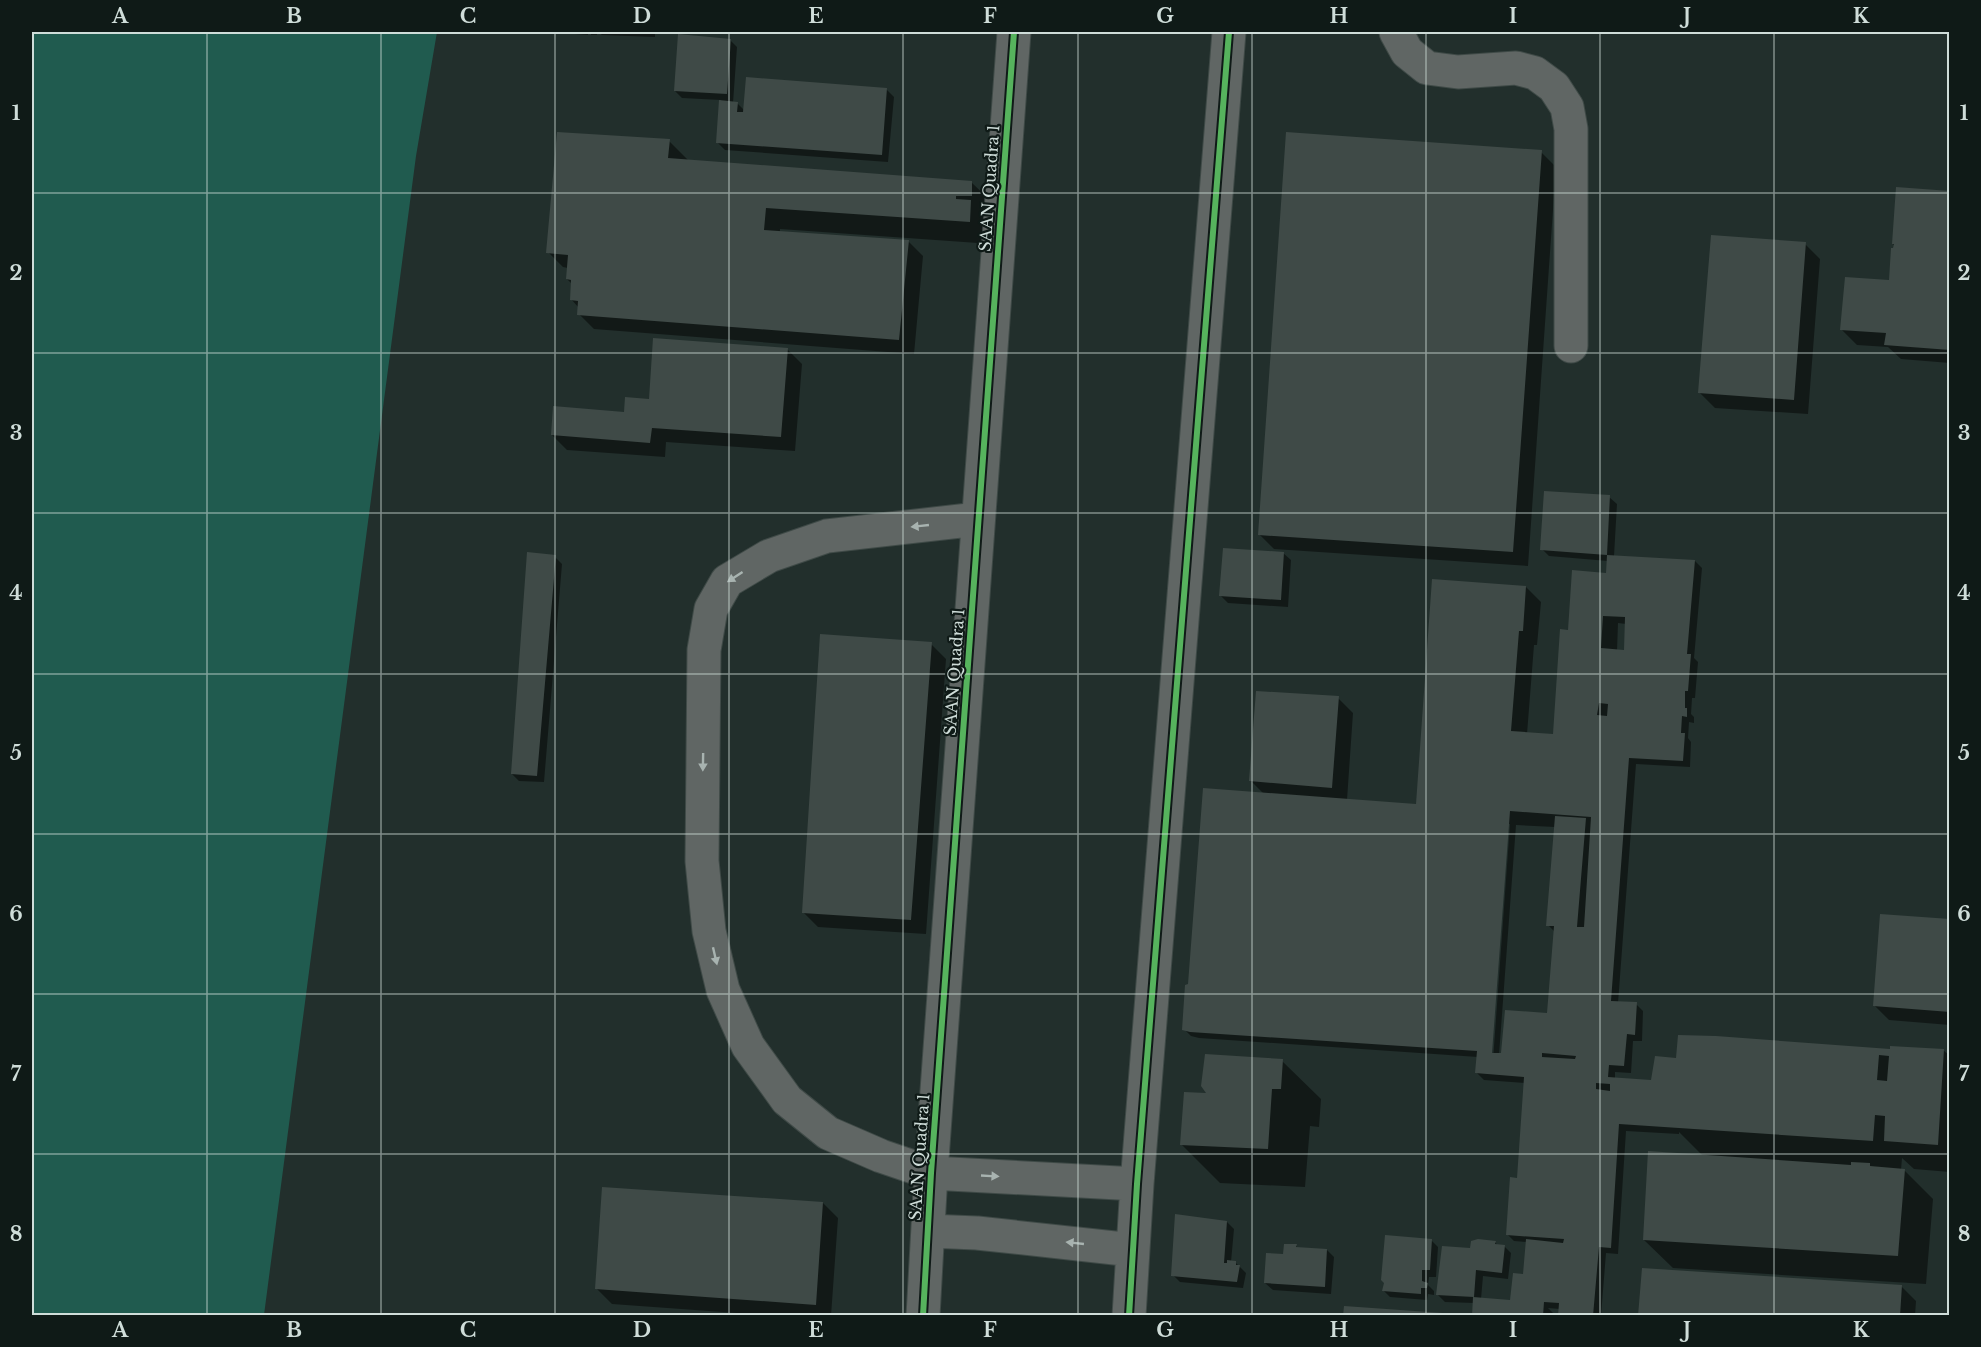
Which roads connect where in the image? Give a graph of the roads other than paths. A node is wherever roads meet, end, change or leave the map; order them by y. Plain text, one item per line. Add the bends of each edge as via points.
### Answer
1 (1014, 32) edge
2 (1229, 32) edge
3 (1396, 32) edge
4 (1571, 346) dead end
5 (978, 519) junction
6 (931, 1173) junction
7 (1137, 1184) junction
8 (928, 1231) junction
9 (1133, 1250) junction
10 (923, 1316) edge
11 (1129, 1316) edge

1 - 5 street, SAAN Quadra 1
2 - 7 street
3 - 4 street via 1407,52 1427,68 1458,72 1525,70 1554,87 1566,107 1571,129
5 - 6 street, SAAN Quadra 1
5 -> 6 street via 827,536 769,556 727,581 711,609 704,650 702,861 709,931 723,990 748,1046 787,1100 828,1133
6 -> 7 street
6 - 8 street, SAAN Quadra 1
7 - 9 street
9 -> 8 street
8 - 10 street, SAAN Quadra 1
9 - 11 street

